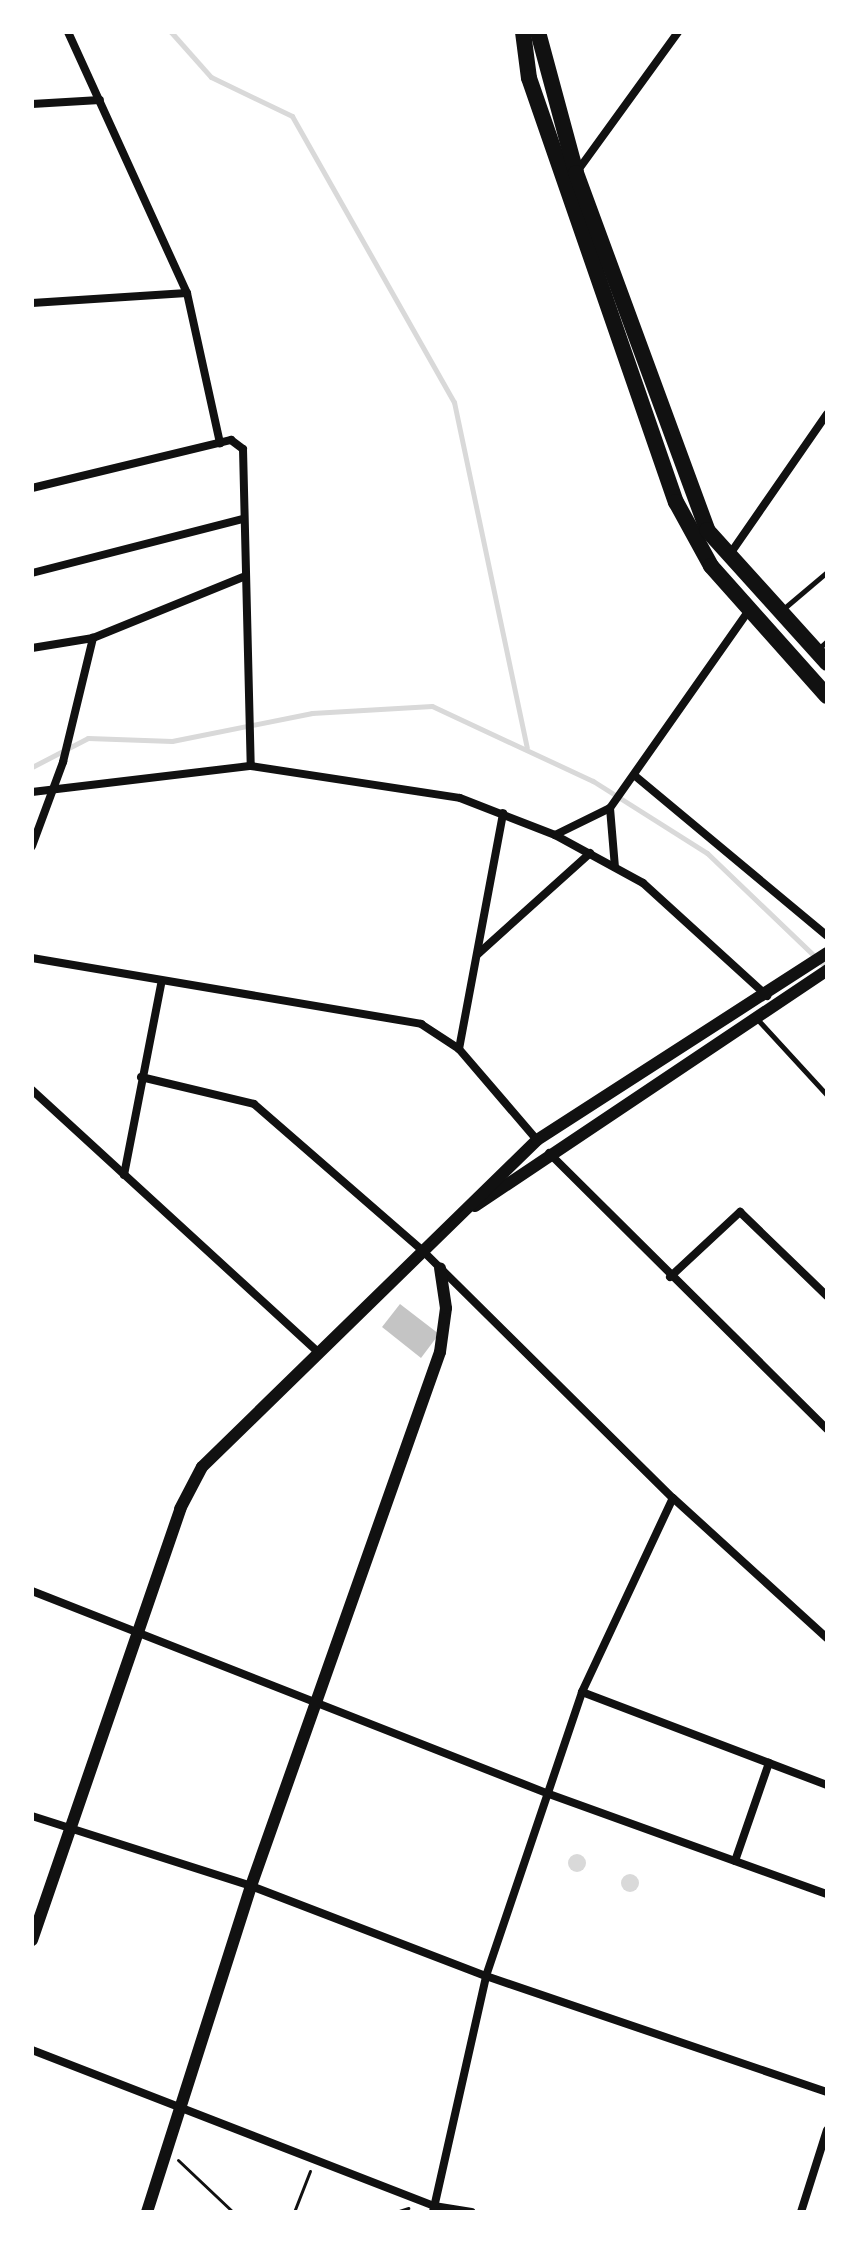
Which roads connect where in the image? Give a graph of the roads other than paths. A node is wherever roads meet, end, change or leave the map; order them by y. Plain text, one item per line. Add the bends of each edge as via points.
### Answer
1 (68, 32) edge
2 (523, 32) edge
3 (538, 32) edge
4 (678, 32) edge
5 (100, 100) junction
6 (32, 104) edge
7 (576, 173) junction
8 (187, 293) junction
9 (32, 303) edge
10 (827, 414) edge
11 (220, 443) junction
12 (32, 488) edge
13 (242, 519) junction
14 (727, 558) junction
15 (827, 572) edge
16 (32, 573) edge
17 (243, 577) junction
18 (749, 610) junction
19 (777, 615) junction
20 (93, 638) junction
21 (32, 648) edge
22 (823, 652) edge
23 (827, 696) edge
24 (251, 766) junction
25 (634, 775) junction
26 (56, 784) junction
27 (32, 792) edge
28 (612, 806) junction
29 (503, 813) junction
30 (555, 835) junction
31 (32, 846) edge
32 (590, 853) junction
33 (615, 867) junction
34 (827, 936) edge
35 (827, 953) edge
36 (478, 954) junction
37 (32, 958) edge
38 (827, 970) edge
39 (804, 979) junction
40 (161, 984) junction
41 (768, 997) junction
42 (758, 1020) junction
43 (459, 1049) junction
44 (141, 1077) junction
45 (32, 1090) edge
46 (827, 1095) edge
47 (537, 1140) junction
48 (549, 1153) junction
49 (124, 1175) junction
50 (462, 1214) junction
51 (423, 1251) junction
52 (440, 1268) junction
53 (670, 1277) junction
54 (827, 1296) edge
55 (317, 1351) junction
56 (827, 1429) edge
57 (673, 1498) junction
58 (32, 1591) edge
59 (142, 1631) junction
60 (827, 1638) edge
61 (582, 1692) junction
62 (316, 1705) junction
63 (769, 1763) junction
64 (827, 1785) edge
65 (549, 1794) junction
66 (32, 1816) edge
67 (74, 1830) junction
68 (735, 1861) junction
69 (251, 1886) junction
70 (827, 1894) edge
71 (32, 1940) edge
72 (486, 1976) junction
73 (32, 2050) edge
74 (827, 2092) edge
75 (181, 2104) junction
76 (827, 2130) edge
77 (434, 2209) edge
78 (147, 2212) edge
79 (472, 2212) edge
80 (801, 2212) edge

1 - 5 street
2 - 18 main road via 529,78 676,502 711,566
3 - 7 main road
4 - 7 street
5 - 6 street
5 - 8 street
7 - 14 main road via 693,499
8 - 9 street
8 - 11 street
10 - 14 street
11 - 12 street
11 - 13 street via 238,443
13 - 16 street
13 - 17 street
14 - 19 main road
15 - 19 lane
17 - 20 street
17 - 24 street
18 - 23 main road
18 - 25 street
19 - 22 main road
20 - 21 street
20 - 26 street
24 - 26 street
24 - 29 street via 386,784
25 - 28 street
25 - 34 street
26 - 27 street
26 - 31 street
28 - 30 street
28 - 33 street
29 - 30 street
29 - 36 street
30 - 32 street
32 - 33 street
32 - 36 street
33 - 41 street via 678,910
35 - 39 street
36 - 43 street
37 - 40 street
38 - 39 street
39 - 41 street
39 - 42 street
40 - 43 street via 421,1024
40 - 44 street
41 - 47 street
42 - 46 lane
42 - 48 street
43 - 47 street
44 - 49 street
44 - 51 street via 254,1104
45 - 49 street
47 - 50 street
48 - 50 street
48 - 53 street
49 - 55 street
50 - 51 street
51 - 52 street
51 - 55 street
52 - 57 street
52 - 62 street via 446,1308 440,1352
53 - 54 street via 740,1212
53 - 56 street
55 - 59 street via 202,1467 180,1509
57 - 60 street
57 - 61 street
58 - 59 street
59 - 62 street
59 - 67 street
61 - 63 street
61 - 65 street
62 - 65 street
62 - 69 street
63 - 64 street
63 - 68 street
65 - 68 street
65 - 72 street
66 - 67 street
67 - 69 street
67 - 71 street
68 - 70 street
69 - 72 street
69 - 75 street
72 - 74 street
72 - 77 street
73 - 75 street
75 - 77 street
75 - 78 street
76 - 80 street
77 - 79 street

